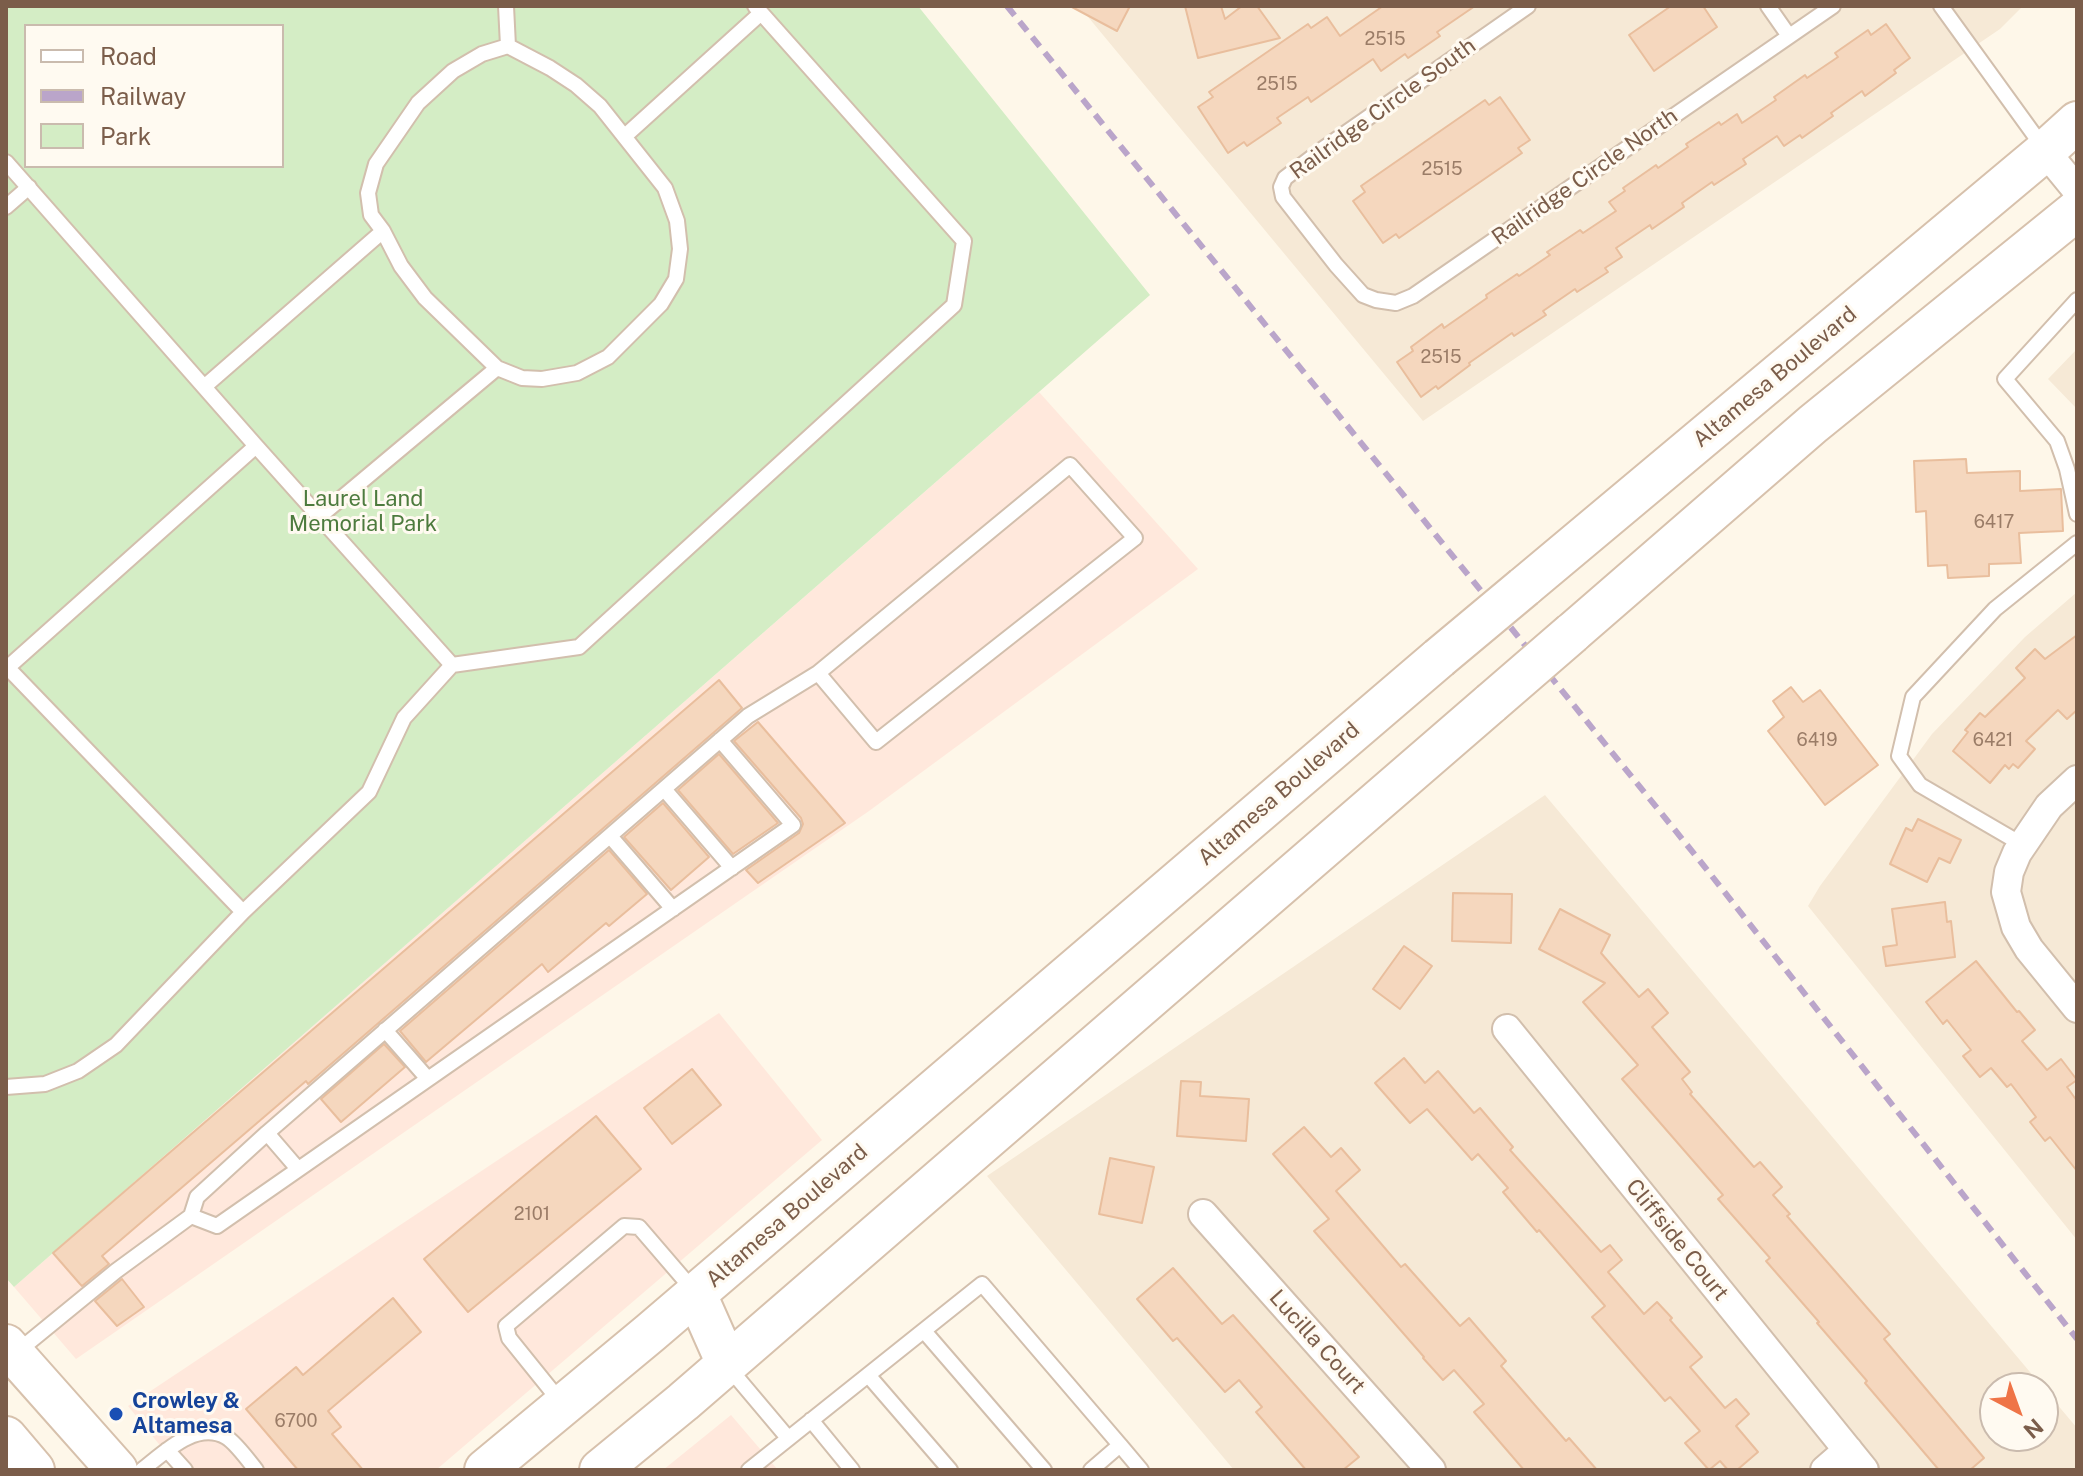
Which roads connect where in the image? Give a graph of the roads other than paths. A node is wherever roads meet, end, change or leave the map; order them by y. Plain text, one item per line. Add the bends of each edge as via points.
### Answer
1 (506, 6) edge
2 (1528, 6) edge
3 (1768, 6) edge
4 (1833, 6) edge
5 (1941, 6) edge
6 (758, 9) edge
7 (1789, 36) junction
8 (508, 46) junction
9 (2077, 122) edge
10 (625, 136) junction
11 (2045, 151) junction
12 (6, 162) edge
13 (29, 187) junction
14 (2077, 190) edge
15 (6, 207) edge
16 (2077, 210) edge
17 (383, 231) junction
18 (1336, 265) joint
19 (2077, 300) edge
20 (497, 368) junction
21 (204, 387) junction
22 (256, 446) junction
23 (2077, 514) edge
24 (319, 517) junction
25 (2077, 543) edge
26 (452, 665) junction
27 (7, 667) edge
28 (818, 673) junction
29 (720, 740) junction
30 (2077, 780) edge
31 (664, 789) junction
32 (610, 836) junction
33 (2023, 845) junction
34 (732, 868) junction
35 (673, 909) junction
36 (243, 912) junction
37 (2077, 1008) edge
38 (1507, 1029) dead end
39 (385, 1030) junction
40 (428, 1079) junction
41 (6, 1087) edge
42 (267, 1133) junction
43 (298, 1169) junction
44 (1203, 1214) dead end
45 (191, 1216) junction
46 (696, 1294) junction
47 (924, 1331) junction
48 (10, 1350) edge
49 (727, 1364) junction
50 (868, 1375) junction
51 (563, 1405) junction
52 (811, 1420) junction
53 (6, 1437) edge
54 (788, 1438) junction
55 (1120, 1445) junction
56 (167, 1450) junction
57 (1856, 1460) edge
58 (34, 1470) edge
59 (117, 1470) edge
60 (142, 1470) edge
61 (185, 1470) edge
62 (256, 1470) edge
63 (485, 1470) edge
64 (600, 1470) edge
65 (749, 1470) edge
66 (852, 1470) edge
67 (950, 1470) edge
68 (1044, 1470) edge
69 (1091, 1470) edge
70 (1141, 1470) edge
71 (1431, 1470) edge
72 (1825, 1470) edge

1 - 8 lane
2 - 18 lane, Railridge Circle South via 1285,178 1283,197
3 - 7 lane
4 - 7 lane, Railridge Circle North
5 - 11 lane
6 - 10 lane
6 - 26 lane via 964,241 954,305 579,647
7 - 18 lane, Railridge Circle North via 1413,296 1396,303 1363,295
8 - 10 lane via 576,85
8 - 17 lane via 453,71 418,103 395,135 376,164 368,193 371,215
9 - 11 main road, Altamesa Boulevard
10 - 20 lane via 665,188 677,221 676,279 661,304 608,357 577,373 522,378
11 - 14 street
11 - 46 main road, Altamesa Boulevard, bridge via 1439,658
12 - 13 lane
13 - 15 lane
13 - 21 lane
16 - 49 main road, bridge via 1813,424
17 - 20 lane via 425,298
17 - 21 lane
19 - 23 lane via 2005,379 2057,441
20 - 24 lane
21 - 22 lane
22 - 24 lane
22 - 27 lane
24 - 26 lane
25 - 33 lane via 1995,609 1913,697 1899,756 1920,785
26 - 36 lane via 404,718 369,792
27 - 36 lane
28 - 28 lane via 1070,465 1135,538 876,742
28 - 29 lane via 748,716
29 - 31 lane
29 - 34 lane via 793,825
30 - 33 street via 2049,806
31 - 32 lane
31 - 34 lane
32 - 35 lane
32 - 39 lane
33 - 37 street via 2006,892 2016,927
34 - 35 lane
35 - 40 lane
36 - 41 lane via 116,1045 78,1071 45,1084
38 - 57 street, Cliffside Court
39 - 40 lane
39 - 42 lane
40 - 43 lane
42 - 43 lane
42 - 45 lane via 197,1197
43 - 45 lane via 217,1226
44 - 71 street, Lucilla Court
45 - 48 lane
46 - 49 main road
46 - 51 main road, Altamesa Boulevard
46 - 51 lane via 639,1227 624,1226 506,1326 509,1338
47 - 50 lane
47 - 55 lane via 982,1284
47 - 68 lane
48 - 59 main road
49 - 54 lane
49 - 64 main road
50 - 52 lane
50 - 67 lane
51 - 63 main road, Altamesa Boulevard
52 - 54 lane
52 - 66 lane
53 - 58 main road
54 - 65 lane
55 - 69 lane
55 - 70 lane
56 - 60 lane
56 - 61 lane
56 - 62 lane via 207,1432 227,1437
57 - 72 street

